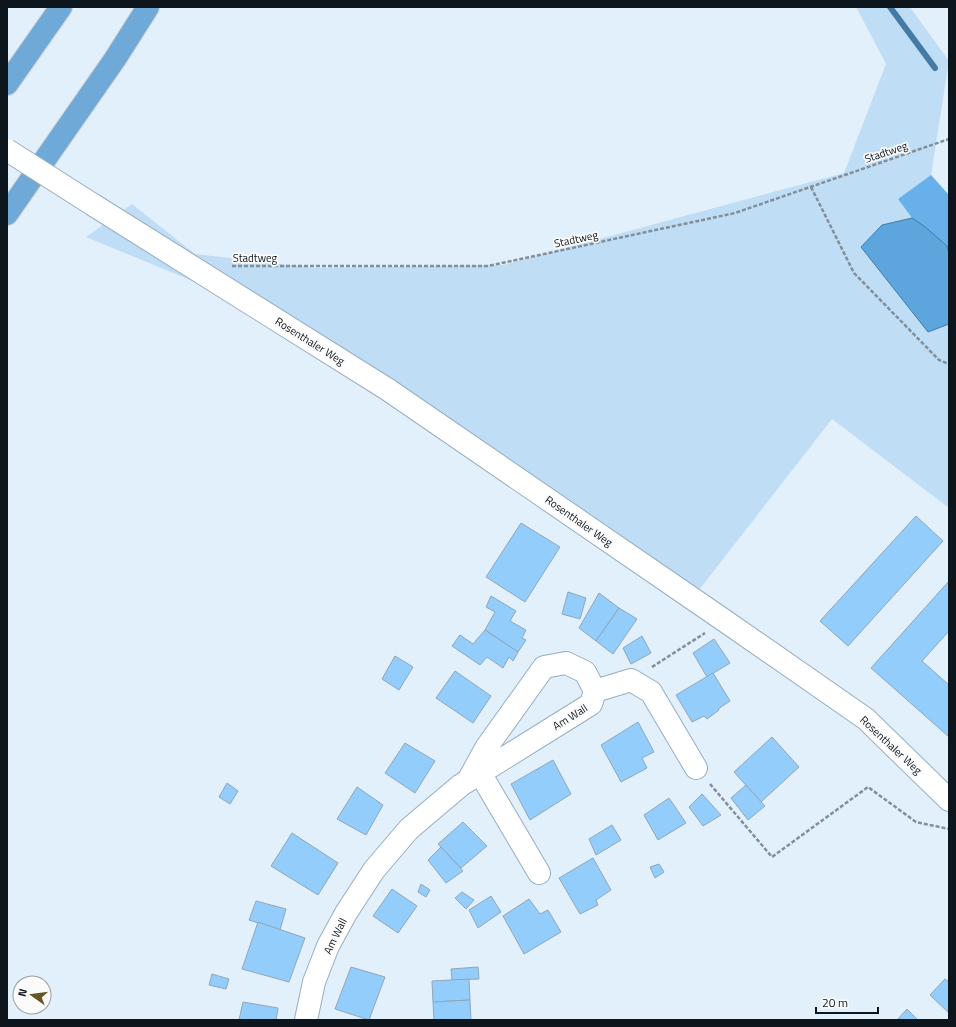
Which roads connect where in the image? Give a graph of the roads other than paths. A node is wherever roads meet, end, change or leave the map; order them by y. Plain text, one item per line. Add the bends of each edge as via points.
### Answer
1 (61, 7) edge
2 (148, 7) edge
3 (7, 84) edge
4 (7, 150) edge
5 (7, 214) edge
6 (595, 691) junction
7 (696, 768) road end
8 (475, 776) junction
9 (949, 800) edge
10 (539, 873) dead end
11 (306, 1020) edge

1 - 3 highway
2 - 5 highway via 115,59
4 - 9 street, Rosenthaler Weg, bridge via 387,389 725,621 866,719
6 - 7 street via 631,680 651,692
6 - 8 street, Am Wall via 591,704
6 - 8 street, Am Wall via 585,672 566,663 544,667 486,748
8 - 10 street
8 - 11 street, Am Wall via 460,785 409,829 374,870 328,946 314,982

